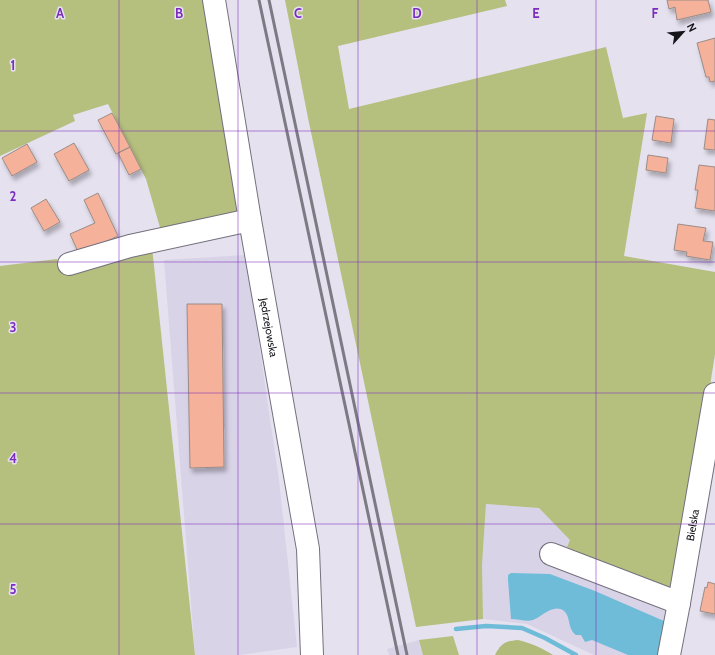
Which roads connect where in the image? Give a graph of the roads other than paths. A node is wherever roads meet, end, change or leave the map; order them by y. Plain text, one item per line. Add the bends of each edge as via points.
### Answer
1 (214, 0) edge
2 (250, 220) junction
3 (69, 264) dead end
4 (715, 394) edge
5 (551, 554) dead end
6 (679, 603) junction
7 (312, 654) edge
8 (669, 655) edge

1 - 2 street, Jędrzejowska
2 - 3 street via 130,246
2 - 7 street, Jędrzejowska via 308,549
4 - 6 street, Bielska
5 - 6 street
6 - 8 street, Bielska

